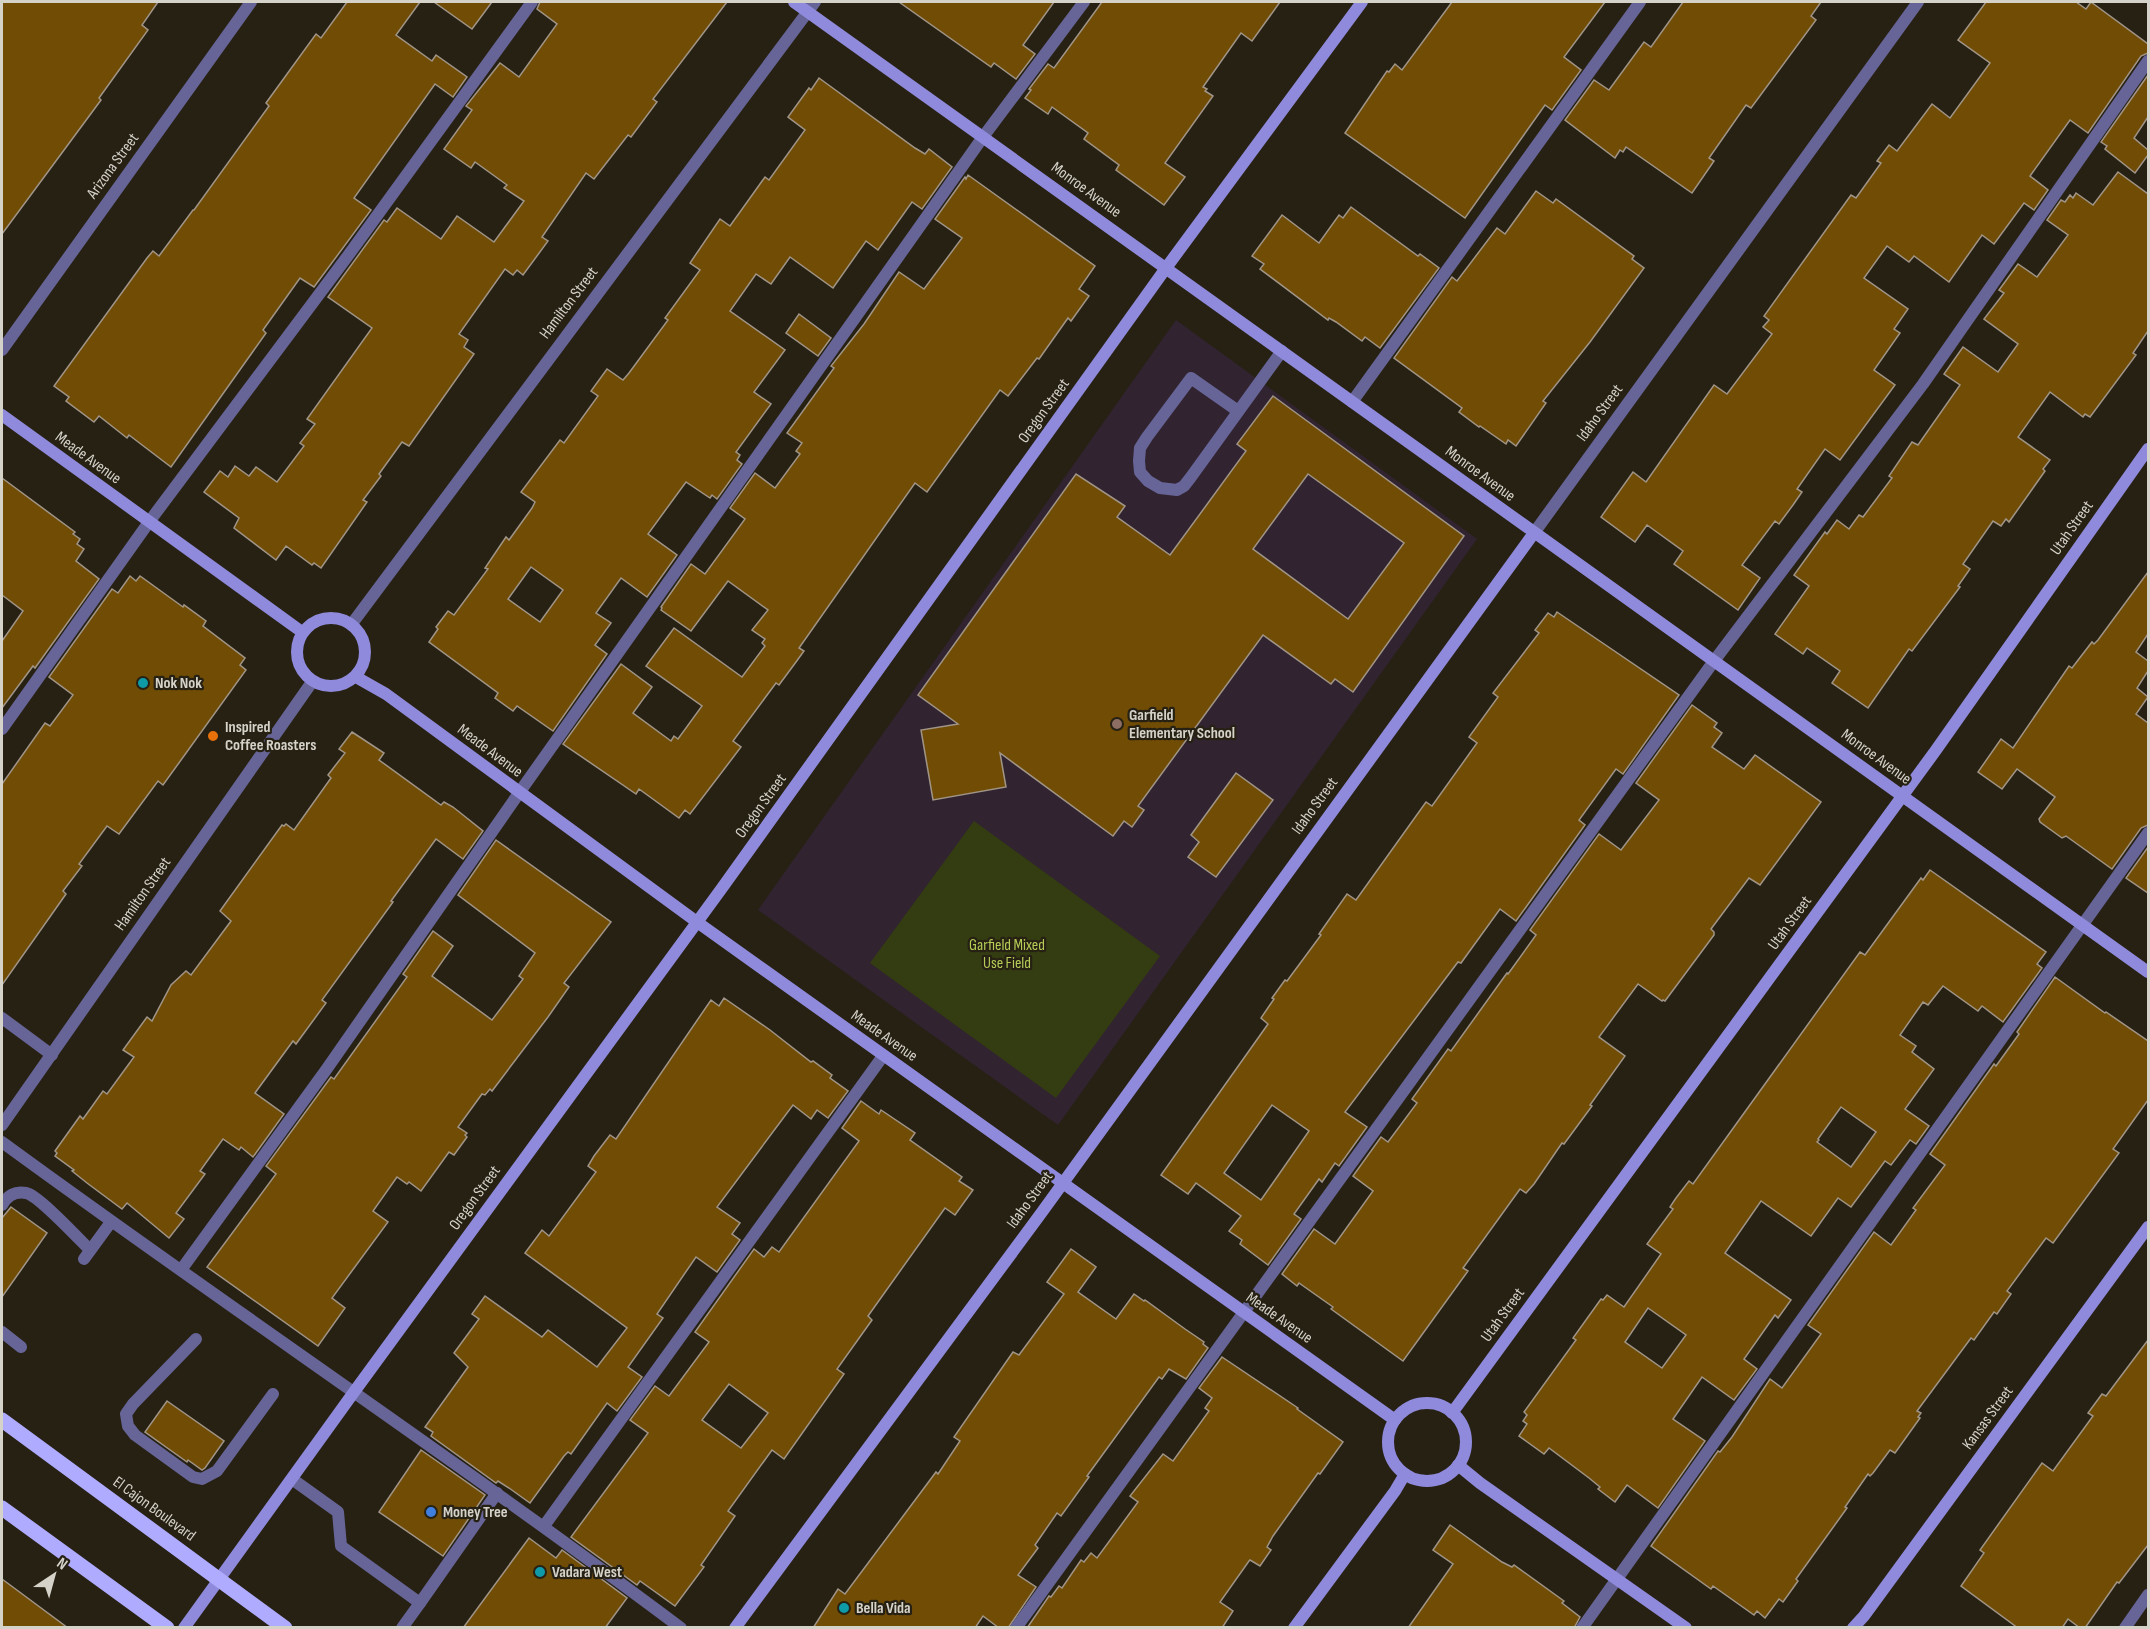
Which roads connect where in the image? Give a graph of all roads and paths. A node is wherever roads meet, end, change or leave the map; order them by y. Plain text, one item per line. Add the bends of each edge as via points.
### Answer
1 (251, 2) edge
2 (532, 2) edge
3 (794, 2) edge
4 (1084, 2) edge
5 (1362, 2) edge
6 (1640, 2) edge
7 (1917, 2) edge
8 (811, 6) edge
9 (2148, 61) edge
10 (983, 136) junction
11 (1166, 268) junction
12 (2, 350) edge
13 (1282, 351) junction
14 (1352, 402) junction
15 (1238, 411) junction
16 (2, 415) edge
17 (2148, 449) edge
18 (149, 522) junction
19 (1534, 533) junction
20 (351, 625) junction
21 (302, 632) junction
22 (1714, 661) junction
23 (356, 677) junction
24 (312, 681) junction
25 (2, 729) edge
26 (519, 793) junction
27 (1902, 796) junction
28 (2148, 832) edge
29 (697, 922) junction
30 (2082, 924) junction
31 (2148, 972) edge
32 (2, 1018) edge
33 (52, 1055) junction
34 (883, 1056) junction
35 (2, 1125) edge
36 (2, 1142) edge
37 (1062, 1183) junction
38 (2, 1205) edge
39 (111, 1222) junction
40 (2148, 1227) edge
41 (181, 1270) junction
42 (1243, 1313) junction
43 (2, 1332) edge
44 (196, 1339) dead end
45 (21, 1347) dead end
46 (354, 1392) junction
47 (273, 1394) dead end
48 (1452, 1413) junction
49 (2, 1420) edge
50 (1395, 1420) junction
51 (8, 1429) edge
52 (1458, 1465) junction
53 (1405, 1474) junction
54 (292, 1479) junction
55 (497, 1493) junction
56 (2, 1508) edge
57 (544, 1526) junction
58 (219, 1579) junction
59 (1617, 1579) junction
60 (2148, 1595) edge
61 (420, 1603) junction
62 (167, 1628) edge
63 (184, 1628) edge
64 (285, 1628) edge
65 (402, 1628) edge
66 (681, 1628) edge
67 (735, 1628) edge
68 (1016, 1628) edge
69 (1294, 1628) edge
70 (1582, 1628) edge
71 (1686, 1628) edge
72 (1853, 1628) edge
73 (2125, 1628) edge

1 - 12 street, Arizona Street
2 - 18 street
3 - 8 street, Monroe Avenue
4 - 10 street
5 - 11 street, Oregon Street
6 - 14 street
7 - 19 street, Idaho Street
8 - 10 street, Monroe Avenue
8 - 20 street, Hamilton Street
9 - 22 street via 1923,384
10 - 11 street, Monroe Avenue
10 - 26 street
11 - 13 street, Monroe Avenue
11 - 29 street, Oregon Street
13 - 14 street, Monroe Avenue
13 - 15 street
14 - 19 street, Monroe Avenue
15 - 15 street via 1184,486 1177,490 1160,488 1140,472 1140,448 1191,378
16 - 18 street, Meade Avenue
17 - 27 street, Utah Street
18 - 21 street, Meade Avenue
18 - 25 street
19 - 22 street, Monroe Avenue
19 - 37 street, Idaho Street
20 - 21 street via 324,618
20 - 23 street via 366,649
21 - 24 street via 297,659
22 - 27 street, Monroe Avenue
22 - 42 street
23 - 24 street via 341,686 329,687
23 - 26 street, Meade Avenue via 386,694
24 - 33 street, Hamilton Street
26 - 29 street, Meade Avenue
26 - 41 street
27 - 30 street, Monroe Avenue
27 - 48 street, Utah Street
28 - 30 street
29 - 34 street, Meade Avenue
29 - 46 street, Oregon Street
30 - 31 street, Monroe Avenue
30 - 59 street
32 - 33 street
33 - 35 street, Hamilton Street
34 - 37 street, Meade Avenue
34 - 57 street
36 - 39 street
37 - 42 street, Meade Avenue
37 - 67 street, Idaho Street
38 - 39 street via 15,1193 28,1193 87,1255
39 - 41 street
40 - 72 street, Kansas Street
41 - 46 street
42 - 50 street, Meade Avenue
42 - 68 street
43 - 45 street
44 - 47 street via 126,1414 135,1435 193,1477 202,1479 217,1471
46 - 54 street, Oregon Street
46 - 55 street
48 - 50 street via 1433,1403 1422,1403 1402,1412
48 - 52 street via 1460,1421 1466,1444
49 - 51 main road, El Cajon Boulevard
50 - 53 street via 1388,1449
51 - 58 main road, El Cajon Boulevard
52 - 53 street via 1433,1480 1423,1481
52 - 59 street
53 - 69 street
54 - 58 street, Oregon Street
54 - 61 street via 338,1512 341,1546
55 - 57 street
55 - 61 street
56 - 62 main road
57 - 66 street
58 - 63 street, Oregon Street
58 - 64 main road, El Cajon Boulevard
59 - 70 street
59 - 71 street
60 - 73 street
61 - 65 street

